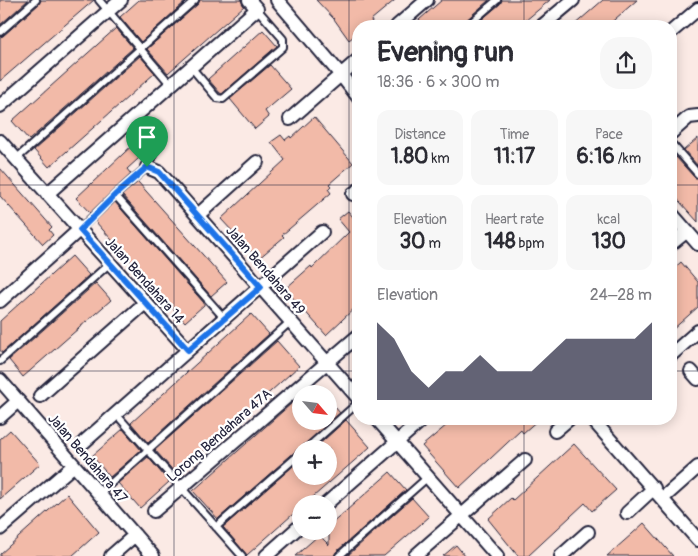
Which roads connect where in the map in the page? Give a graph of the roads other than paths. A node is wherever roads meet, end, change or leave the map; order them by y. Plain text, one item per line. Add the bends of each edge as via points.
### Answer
1 (36, 0) edge
2 (99, 0) edge
3 (122, 0) edge
4 (195, 0) edge
5 (278, 0) edge
6 (427, 0) edge
7 (497, 0) edge
8 (573, 0) edge
9 (253, 4) edge
10 (698, 9) edge
11 (108, 11) junction
12 (404, 20) edge
13 (474, 20) edge
14 (549, 20) edge
15 (677, 27) edge
16 (0, 32) edge
17 (140, 49) junction
18 (352, 66) edge
19 (191, 67) junction
20 (341, 75) junction
21 (171, 85) junction
22 (352, 89) edge
23 (0, 106) edge
24 (698, 116) edge
25 (290, 119) dead end
26 (131, 120) junction
27 (677, 128) edge
28 (0, 140) edge
29 (677, 150) edge
30 (16, 159) junction
31 (257, 162) dead end
32 (147, 167) junction
33 (698, 174) edge
34 (48, 194) junction
35 (115, 195) junction
36 (198, 215) junction
37 (677, 220) edge
38 (80, 230) junction
39 (686, 231) junction
40 (322, 232) dead end
41 (677, 239) edge
42 (698, 244) edge
43 (109, 264) junction
44 (261, 287) junction
45 (0, 301) edge
46 (145, 303) junction
47 (225, 319) junction
48 (291, 322) junction
49 (698, 331) edge
50 (352, 341) edge
51 (188, 350) junction
52 (677, 350) edge
53 (0, 362) edge
54 (327, 362) junction
55 (0, 380) edge
56 (352, 390) edge
57 (40, 396) dead end
58 (18, 401) junction
59 (352, 408) edge
60 (116, 414) junction
61 (0, 417) edge
62 (381, 425) edge
63 (416, 425) edge
64 (562, 425) edge
65 (597, 425) edge
66 (555, 431) dead end
67 (316, 440) edge
68 (84, 442) dead end
69 (397, 442) junction
70 (148, 450) junction
71 (525, 460) dead end
72 (292, 461) edge
73 (74, 464) junction
74 (698, 467) edge
75 (428, 477) junction
76 (181, 487) junction
77 (658, 493) junction
78 (99, 494) junction
79 (336, 495) edge
80 (154, 511) dead end
81 (627, 512) dead end
82 (461, 515) junction
83 (216, 527) junction
84 (0, 529) edge
85 (588, 532) dead end
86 (292, 533) edge
87 (135, 535) junction
88 (698, 540) edge
89 (111, 556) edge
90 (153, 556) edge
91 (242, 556) edge
92 (266, 556) edge
93 (339, 556) edge
94 (415, 556) edge
95 (497, 556) edge
96 (561, 556) edge

1 - 16 lane
2 - 11 lane
3 - 11 street
4 - 17 lane
5 - 20 street
6 - 12 street
7 - 13 lane
8 - 14 street
9 - 19 street
9 - 19 lane via 283,39 283,47 223,100 216,98
10 - 15 street
11 - 17 lane
11 - 23 street
17 - 21 lane
17 - 30 lane
18 - 20 street
19 - 21 street
20 - 22 street
20 - 25 street
21 - 26 street
24 - 27 street via 689,117
26 - 32 lane via 154,146 155,151
26 - 34 street
28 - 30 street, Jalan Bendahara 14
29 - 33 lane
30 - 34 street, Jalan Bendahara 14
31 - 36 street
32 - 35 lane
32 - 36 street, Jalan Bendahara 49 via 159,172
34 - 38 street, Jalan Bendahara 14
35 - 38 lane
35 - 47 lane
36 - 44 street, Jalan Bendahara 49
37 - 39 street
38 - 43 street, Jalan Bendahara 14
38 - 45 street
39 - 41 street
39 - 42 street
40 - 44 street
43 - 46 street, Jalan Bendahara 14
43 - 53 lane
44 - 47 street
44 - 48 street, Jalan Bendahara 49
46 - 51 street, Jalan Bendahara 14
46 - 57 street
47 - 51 street
48 - 54 street, Jalan Bendahara 49
48 - 70 lane
49 - 52 street
50 - 54 street, Lorong Bendahara 47A
51 - 60 street
54 - 56 street, Jalan Bendahara 49
54 - 76 street, Lorong Bendahara 47A
55 - 58 street, Jalan Bendahara 47
58 - 61 street
58 - 73 street, Jalan Bendahara 47
59 - 67 lane
60 - 68 street
60 - 70 lane
62 - 69 street
63 - 69 street
64 - 66 street
65 - 77 street
69 - 75 street
69 - 79 street
70 - 76 lane
70 - 78 lane
71 - 82 street
72 - 83 lane
73 - 78 street, Jalan Bendahara 47
73 - 84 street
74 - 77 street
75 - 82 street
75 - 93 lane
76 - 80 street, Lorong Bendahara 47A
76 - 83 lane
77 - 81 street
77 - 88 street
78 - 87 street, Jalan Bendahara 47
82 - 94 street
82 - 95 street
83 - 91 lane
85 - 96 street
86 - 92 street
87 - 89 street
87 - 90 street, Jalan Bendahara 47

